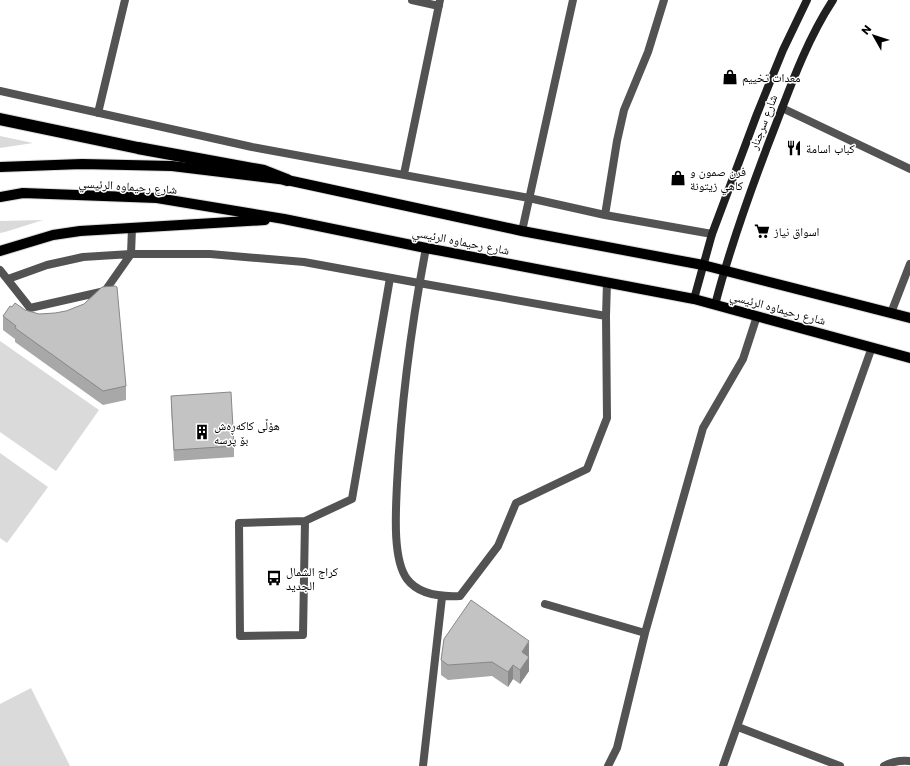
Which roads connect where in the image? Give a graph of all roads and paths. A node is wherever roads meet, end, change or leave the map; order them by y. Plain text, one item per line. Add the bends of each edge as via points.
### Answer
1 (125, 0) edge
2 (412, 0) edge
3 (573, 0) edge
4 (664, 0) edge
5 (807, 0) edge
6 (833, 0) edge
7 (439, 3) edge
8 (0, 91) edge
9 (782, 108) junction
10 (98, 113) junction
11 (0, 119) edge
12 (0, 167) edge
13 (910, 169) edge
14 (404, 174) junction
15 (287, 180) junction
16 (0, 197) edge
17 (530, 198) junction
18 (605, 215) junction
19 (284, 219) junction
20 (132, 228) junction
21 (522, 231) junction
22 (712, 234) junction
23 (426, 248) junction
24 (0, 251) edge
25 (131, 254) junction
26 (702, 264) junction
27 (910, 264) edge
28 (0, 270) edge
29 (724, 270) junction
30 (390, 278) junction
31 (8, 279) junction
32 (607, 282) junction
33 (419, 284) junction
34 (694, 299) junction
35 (715, 305) junction
36 (891, 313) junction
37 (606, 316) junction
38 (757, 316) junction
39 (910, 318) edge
40 (872, 347) junction
41 (910, 358) edge
42 (305, 521) junction
43 (442, 597) junction
44 (545, 604) dead end
45 (645, 633) junction
46 (738, 727) junction
47 (910, 761) edge
48 (423, 766) edge
49 (608, 766) edge
50 (723, 766) edge
51 (840, 766) edge
52 (884, 766) edge

1 - 10 street
2 - 7 street
3 - 17 street
4 - 18 street via 648,52 624,110 616,141
5 - 22 street, شارع سرجنار via 782,50
6 - 9 street, شارع سرجنار via 803,57
7 - 14 street
8 - 10 street
9 - 13 street
9 - 29 street, شارع سرجنار
10 - 14 street via 252,147
11 - 15 highway via 264,171
12 - 15 main road, شارع رحيماوه الرئيسي via 82,164 172,166
14 - 17 street
15 - 21 main road, شارع رحيماوه الرئيسي
16 - 19 main road, شارع رحيماوه الرئيسي via 23,193 157,198
17 - 18 street
17 - 21 street
18 - 22 street
19 - 20 main road
19 - 23 main road, شارع رحيماوه الرئيسي
20 - 24 main road via 80,230 53,235
20 - 25 street
21 - 26 main road, شارع رحيماوه الرئيسي
22 - 26 street, شارع سرجنار
23 - 32 main road, شارع رحيماوه الرئيسي
23 - 33 street
25 - 30 street via 210,254 284,260
25 - 31 street via 83,257 48,265
25 - 31 street via 105,291 30,308
26 - 29 main road, شارع رحيماوه الرئيسي
26 - 34 street, شارع سرجنار
27 - 36 street
28 - 31 street
29 - 35 street, شارع سرجنار
29 - 36 main road, شارع رحيماوه الرئيسي
30 - 33 street
30 - 42 street via 352,499
32 - 34 main road, شارع رحيماوه الرئيسي
32 - 37 street
33 - 37 street
33 - 43 street via 399,442 396,522 398,551 400,564 407,579 421,591
34 - 35 main road, شارع رحيماوه الرئيسي
35 - 38 main road, شارع رحيماوه الرئيسي
36 - 39 main road, شارع رحيماوه الرئيسي
37 - 43 street via 607,418 587,469 516,503 498,546 460,596
38 - 40 main road, شارع رحيماوه الرئيسي
38 - 45 street via 743,359 703,428
40 - 41 main road, شارع رحيماوه الرئيسي
40 - 46 street
42 - 42 street via 303,635 240,636 239,523
43 - 48 street
44 - 45 street
45 - 49 street via 617,748
46 - 50 street
46 - 51 street
47 - 52 street via 893,761

